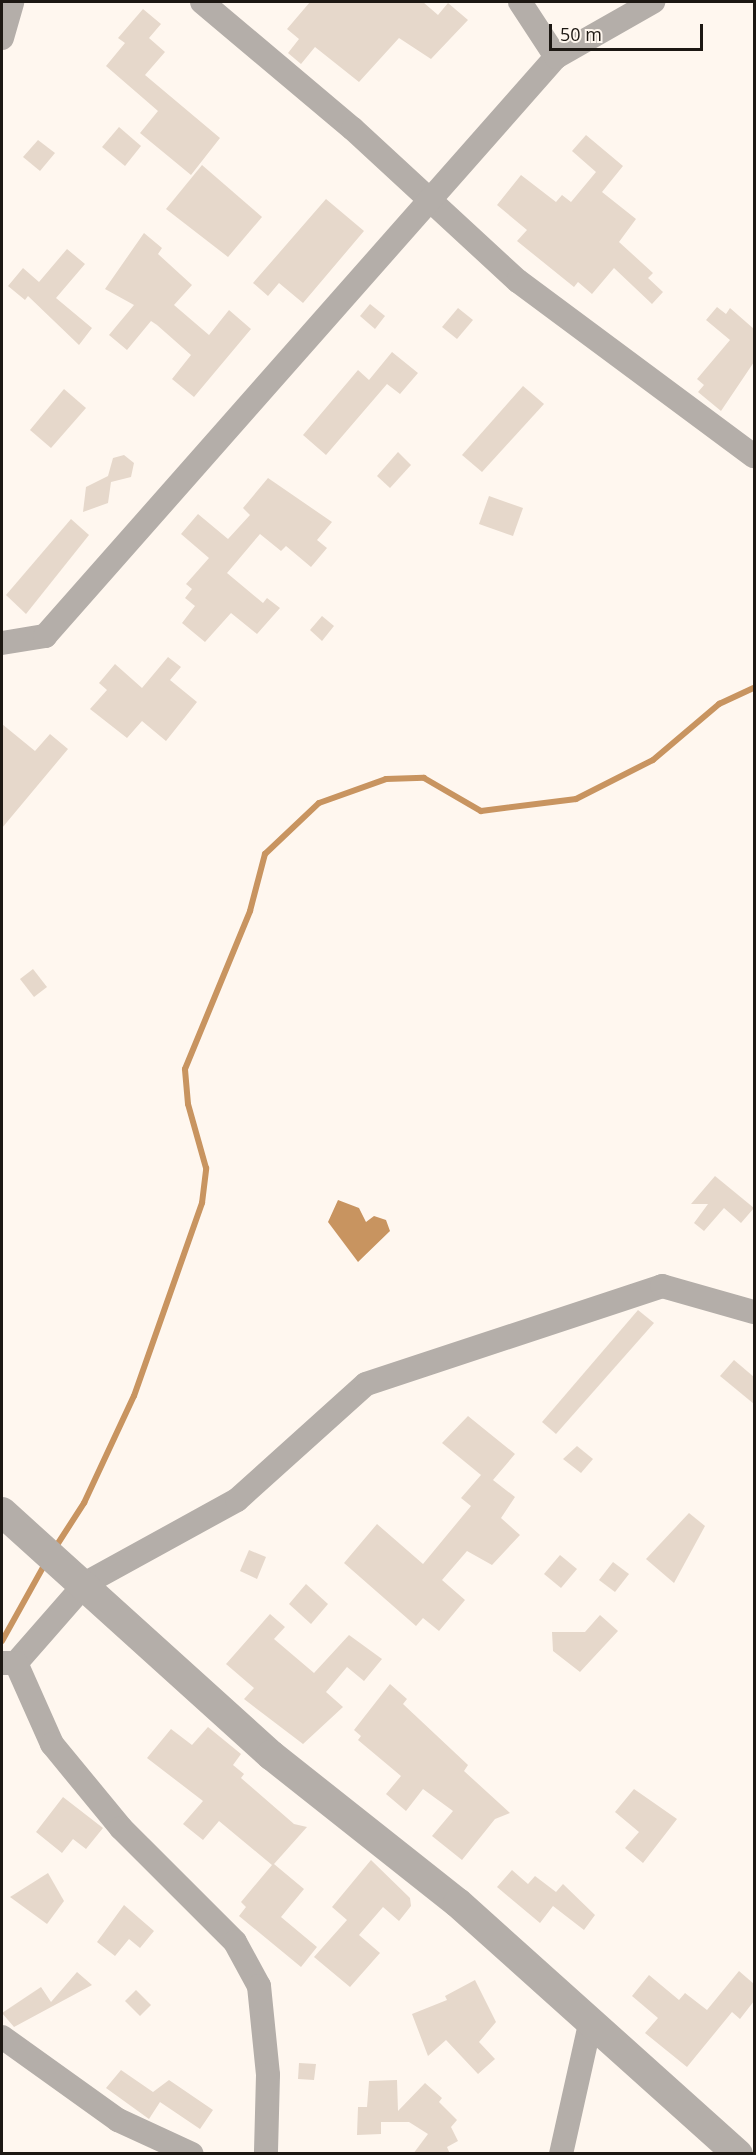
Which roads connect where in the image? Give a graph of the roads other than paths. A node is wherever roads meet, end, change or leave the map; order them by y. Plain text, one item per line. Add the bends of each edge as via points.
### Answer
1 (12, 2) edge
2 (202, 2) edge
3 (520, 2) edge
4 (653, 2) edge
5 (2, 38) edge
6 (556, 57) junction
7 (430, 199) junction
8 (754, 456) edge
9 (2, 643) edge
10 (754, 1312) edge
11 (2, 1512) edge
12 (86, 1583) junction
13 (9, 1663) edge
14 (590, 2024) junction
15 (2, 2037) edge
16 (192, 2154) edge
17 (266, 2154) edge
18 (561, 2154) edge
19 (738, 2154) edge

1 - 5 street
2 - 7 street
3 - 6 street
4 - 6 street
6 - 7 street
7 - 8 street via 518,281
7 - 9 street via 45,636
10 - 12 street via 662,1286 366,1384 237,1500
11 - 12 street
12 - 13 street
12 - 14 street via 271,1755 458,1902
13 - 17 street via 52,1743 121,1828 235,1942 259,1986 268,2075
14 - 18 street
14 - 19 street
15 - 16 street via 118,2120

